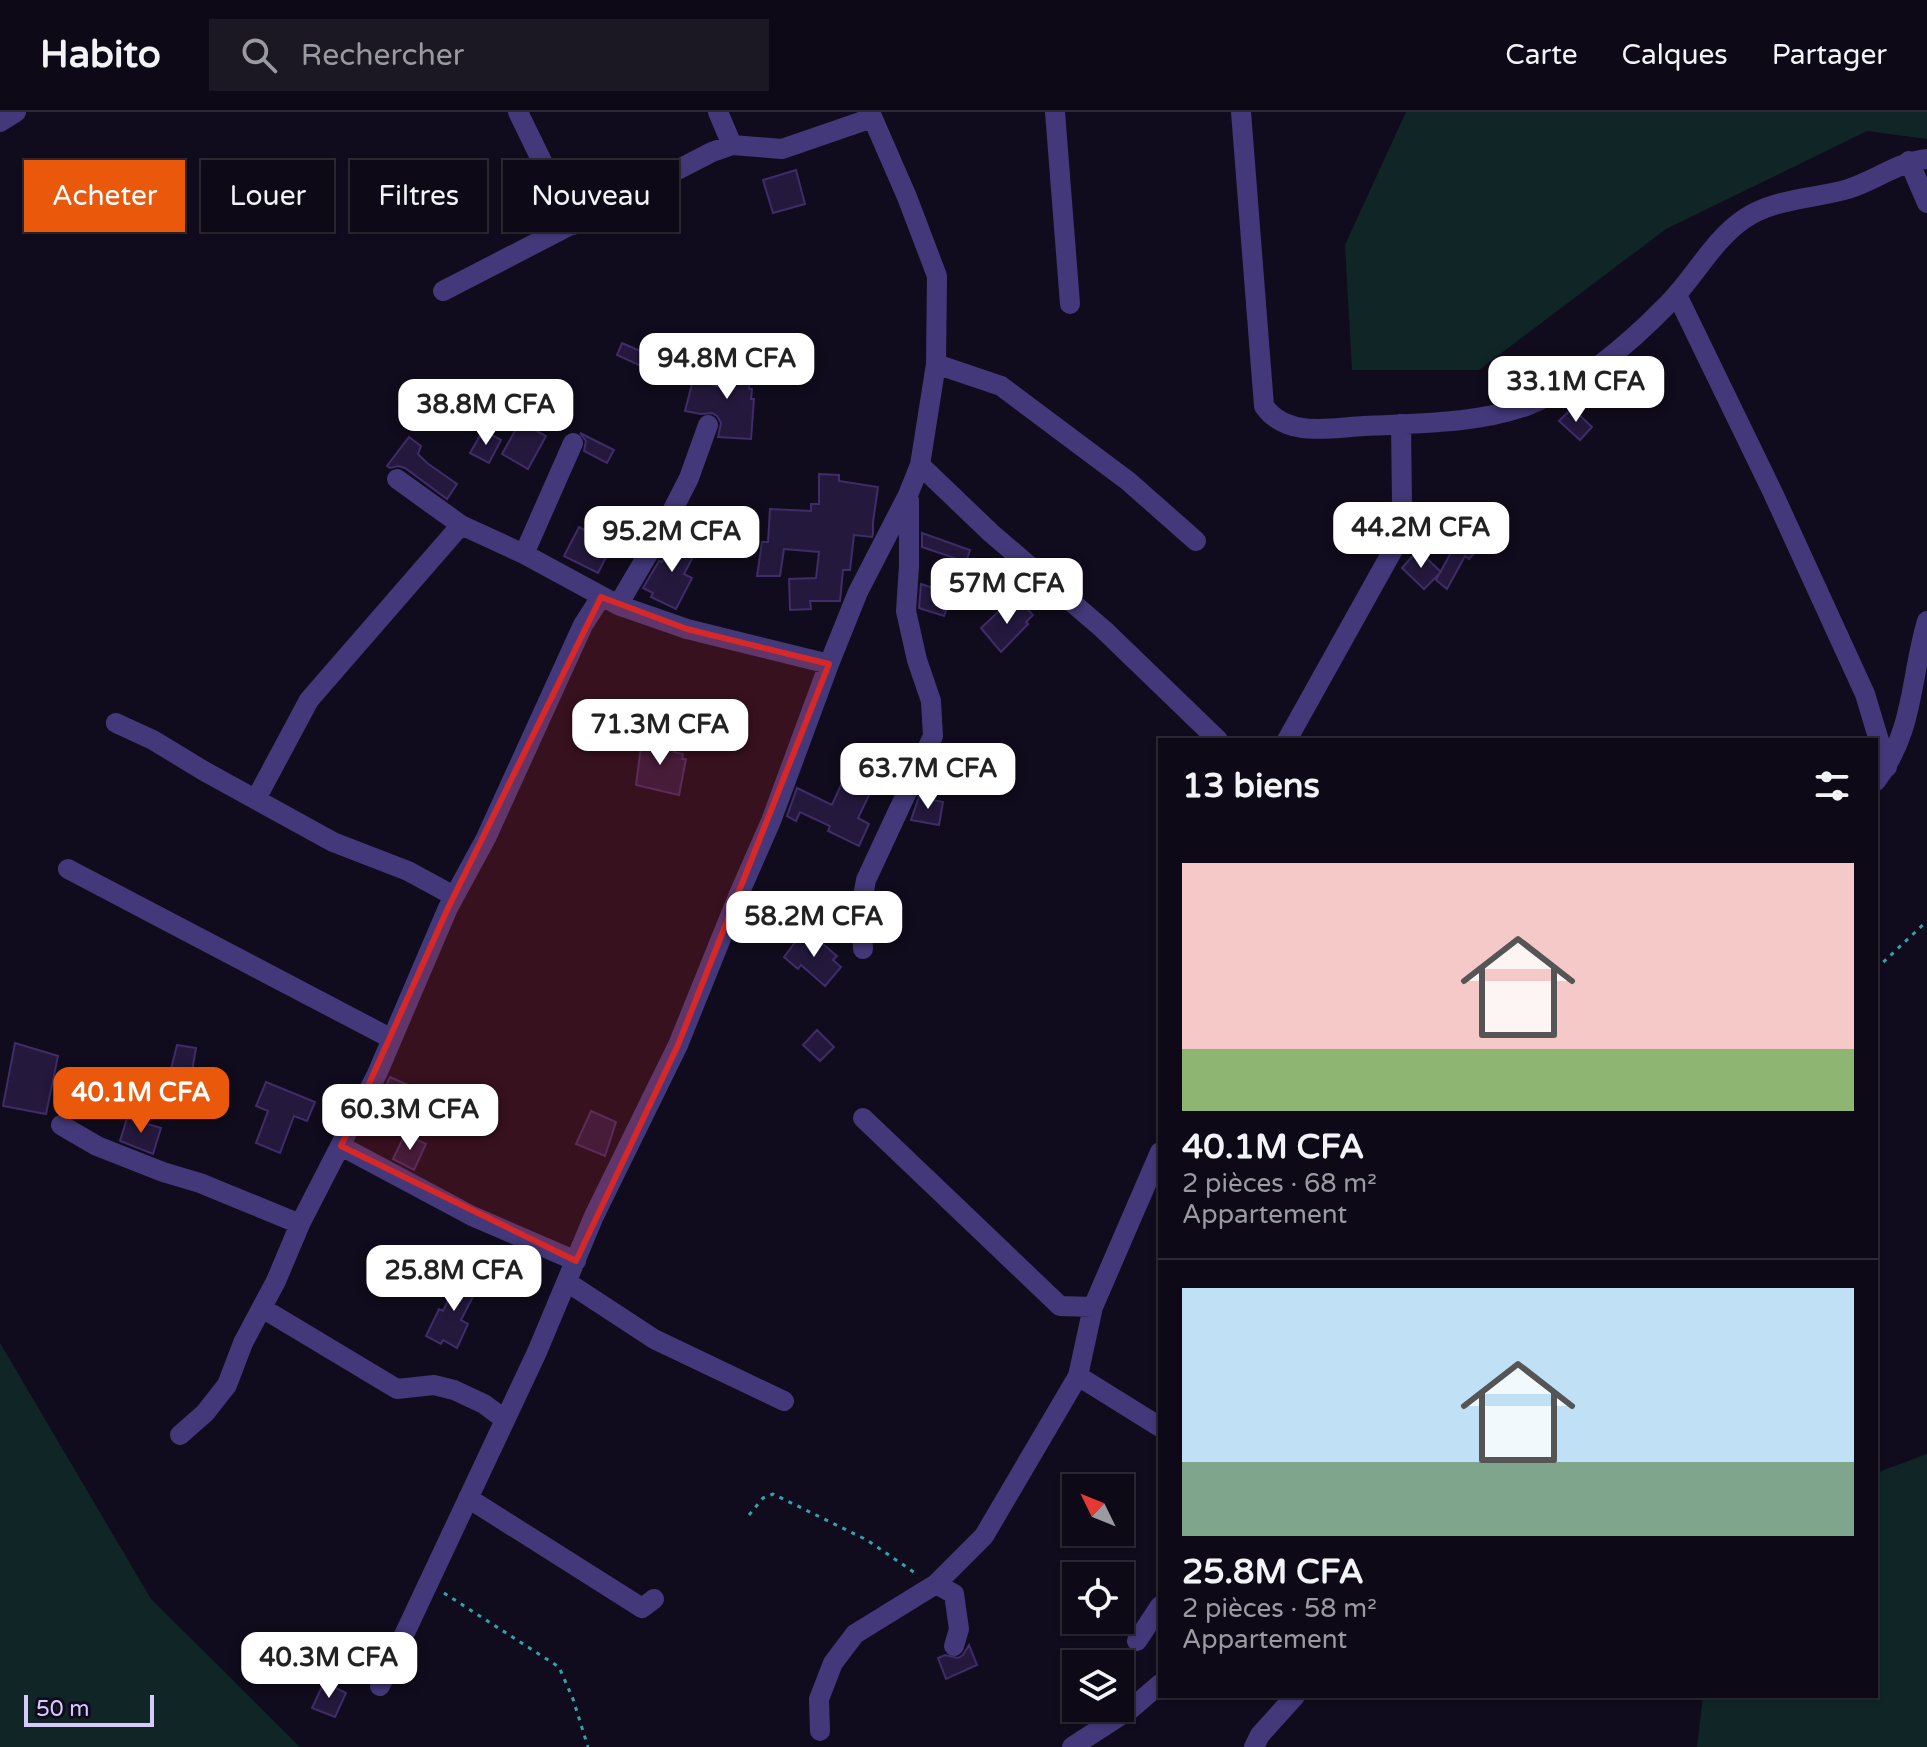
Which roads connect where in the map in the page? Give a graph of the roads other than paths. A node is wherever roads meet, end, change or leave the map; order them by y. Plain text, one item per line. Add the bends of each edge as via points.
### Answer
1 (16, 112) edge
2 (518, 112) edge
3 (718, 112) edge
4 (1055, 112) edge
5 (1241, 112) edge
6 (871, 115) edge
7 (0, 122) edge
8 (732, 145) junction
9 (541, 160) edge
10 (1918, 160) edge
11 (679, 169) edge
12 (1927, 203) edge
13 (559, 232) edge
14 (443, 291) dead end
15 (1677, 295) junction
16 (1070, 304) dead end
17 (936, 364) junction
18 (1401, 424) junction
19 (708, 425) dead end
20 (573, 443) dead end
21 (920, 465) junction
22 (397, 479) dead end
23 (908, 495) junction
24 (461, 525) junction
25 (1196, 541) dead end
26 (524, 554) junction
27 (610, 601) junction
28 (1927, 621) edge
29 (829, 664) junction
30 (116, 723) dead end
31 (1216, 738) edge
32 (1288, 738) edge
33 (1874, 738) edge
34 (1881, 774) edge
35 (256, 799) junction
36 (68, 869) dead end
37 (454, 896) junction
38 (863, 949) dead end
39 (392, 1039) junction
40 (863, 1118) dead end
41 (61, 1125) dead end
42 (341, 1146) junction
43 (1158, 1157) edge
44 (300, 1224) junction
45 (576, 1261) junction
46 (567, 1282) junction
47 (1093, 1307) junction
48 (262, 1308) junction
49 (1078, 1376) junction
50 (784, 1401) dead end
51 (504, 1419) junction
52 (1158, 1426) edge
53 (180, 1435) dead end
54 (468, 1498) junction
55 (936, 1584) junction
56 (654, 1599) dead end
57 (1158, 1609) edge
58 (1137, 1641) dead end
59 (954, 1646) dead end
60 (380, 1686) dead end
61 (1158, 1686) edge
62 (1293, 1698) edge
63 (820, 1731) dead end
64 (1072, 1747) edge
65 (1254, 1747) edge

1 - 7 street
2 - 9 street
3 - 8 street
4 - 16 street
5 - 18 street via 1264,406 1287,426
6 - 8 street via 782,149
6 - 17 street via 937,276
8 - 11 street
10 - 12 street
10 - 15 street via 1849,189 1792,199 1746,217 1719,240
13 - 14 street
15 - 18 street via 1629,344 1549,395 1493,414
15 - 33 street via 1865,694
17 - 21 street
17 - 25 street via 1001,386 1128,481
18 - 32 street via 1398,541
19 - 27 street via 677,503
20 - 26 street
21 - 23 street
21 - 31 street
22 - 24 street
23 - 29 street via 858,592
23 - 38 street via 906,611 931,701 933,736 866,880
24 - 26 street
24 - 35 street via 309,700
26 - 27 street
27 - 29 street via 687,629
27 - 37 street via 583,625
28 - 34 street via 1908,718
29 - 45 street via 678,1045
30 - 35 street
35 - 37 street via 333,842 408,871
36 - 39 street
37 - 39 street
39 - 42 street
40 - 47 street via 1060,1306
41 - 44 street via 97,1146
42 - 44 street
42 - 45 street via 472,1216
43 - 47 street
44 - 48 street
45 - 46 street
46 - 50 street via 654,1339
46 - 51 street
47 - 49 street
48 - 51 street via 397,1389 434,1385 454,1390
48 - 53 street via 227,1385
49 - 52 street
49 - 55 street via 984,1536
51 - 54 street
54 - 56 street via 642,1608
54 - 60 street
55 - 59 street via 954,1594 959,1629
55 - 63 street via 855,1634 833,1663 819,1699
57 - 58 street
61 - 64 street
62 - 65 street

